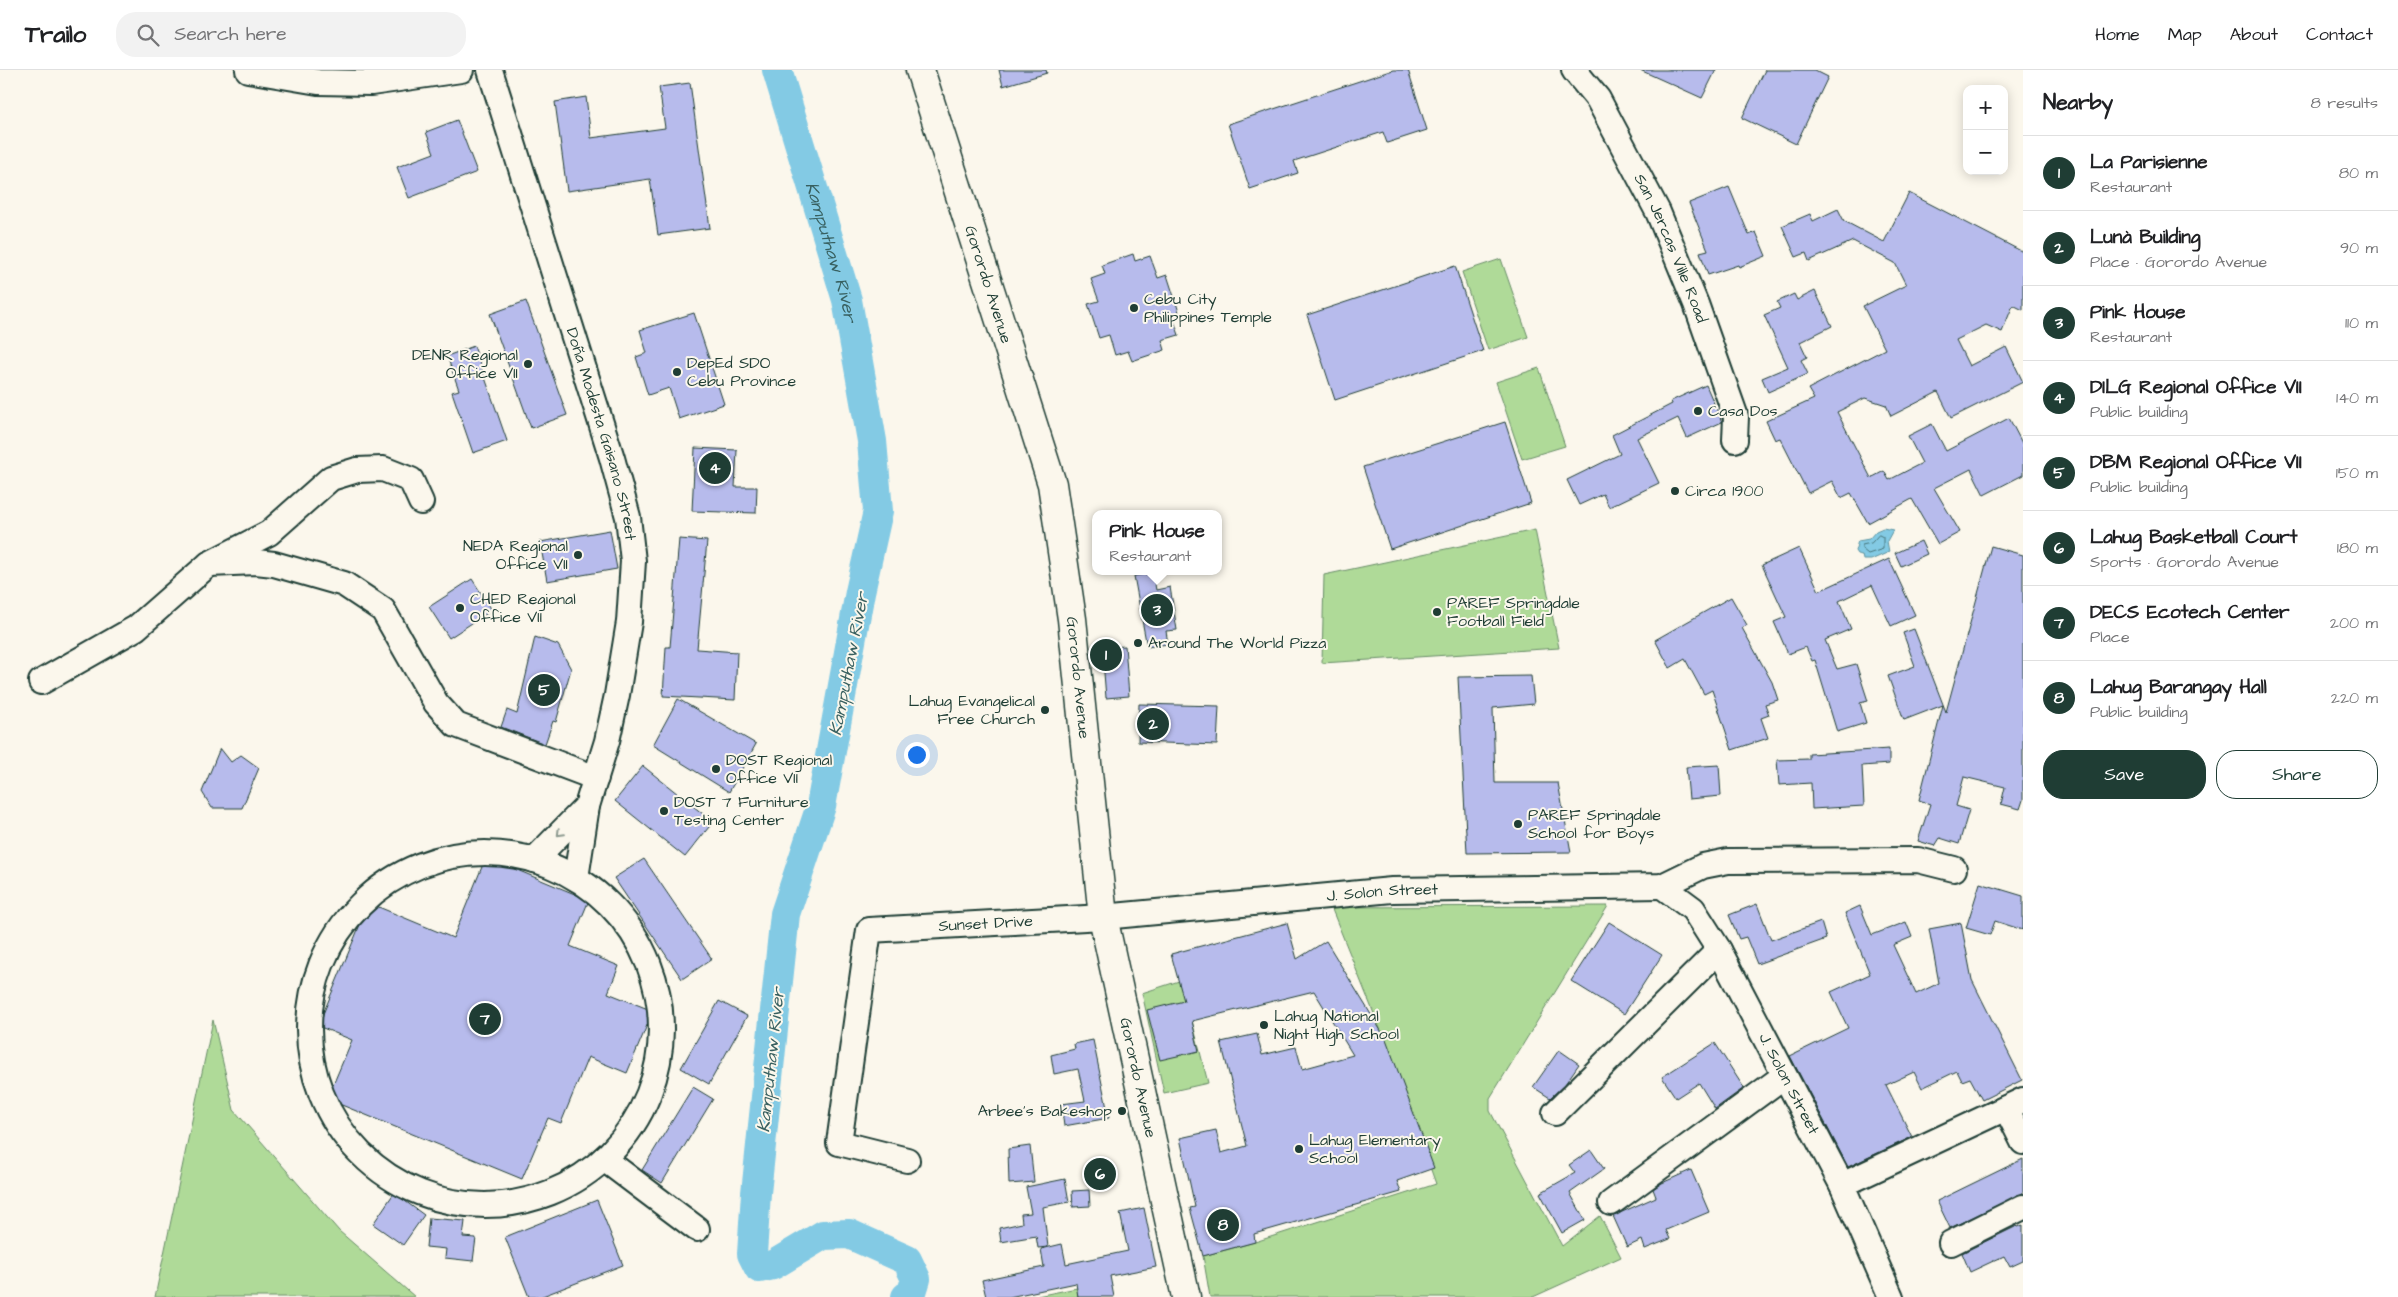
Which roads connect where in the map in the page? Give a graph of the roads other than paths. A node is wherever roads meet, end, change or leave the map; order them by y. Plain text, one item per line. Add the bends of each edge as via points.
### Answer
1 (248, 70) edge
2 (460, 70) edge
3 (490, 70) edge
4 (920, 70) edge
5 (1574, 70) edge
6 (1735, 440) dead end
7 (421, 502) dead end
8 (269, 533) junction
9 (209, 564) junction
10 (297, 571) junction
11 (41, 682) dead end
12 (596, 778) junction
13 (587, 806) junction
14 (534, 860) junction
15 (1954, 869) dead end
16 (576, 878) junction
17 (1662, 886) junction
18 (1103, 917) junction
19 (1719, 950) junction
20 (1784, 1076) junction
21 (2015, 1104) edge
22 (1555, 1113) dead end
23 (2023, 1142) edge
24 (604, 1159) junction
25 (907, 1160) dead end
26 (1842, 1185) junction
27 (1611, 1203) dead end
28 (2023, 1207) edge
29 (697, 1229) dead end
30 (1951, 1243) dead end
31 (1186, 1297) edge
32 (1891, 1297) edge

1 - 2 street via 318,82 371,83
3 - 12 street, Doña Modesta Gaisano Street via 628,517 633,561 629,622 617,695
4 - 18 main road, Gorordo Avenue via 1052,484 1072,618
5 - 6 street, San Jercas Ville Road via 1598,99 1658,212 1696,304 1736,417
7 - 8 street via 411,480 401,474 382,469 357,470 331,478
8 - 9 street
8 - 10 street
9 - 10 street via 256,562
9 - 11 street via 136,628
10 - 12 street via 344,584 383,610 436,703 456,725
12 - 13 street, Doña Modesta Gaisano Street
13 -> 14 street, Doña Modesta Gaisano Street
13 - 16 street, Doña Modesta Gaisano Street
14 - 16 street
14 - 24 street via 492,853 449,856 409,870 373,892 343,923 322,960 311,993 308,1021 311,1064 324,1104 347,1140 377,1169 414,1191 434,1198 476,1205 518,1202 559,1189
15 - 17 street, J. Solon Street via 1918,860 1728,861 1703,866
16 - 24 street via 609,904 636,937 654,976 662,1017 659,1060 647,1100 625,1137
17 - 18 street, J. Solon Street via 1392,890
17 - 19 street, J. Solon Street via 1693,909
18 - 25 street, Sunset Drive via 869,930 839,1143
18 - 31 main road, Gorordo Avenue
19 - 20 street, J. Solon Street
19 - 22 street
20 - 26 street, J. Solon Street
20 - 27 street
21 - 23 street
21 - 26 street
24 - 29 street
26 - 32 street, J. Solon Street
28 - 30 street

